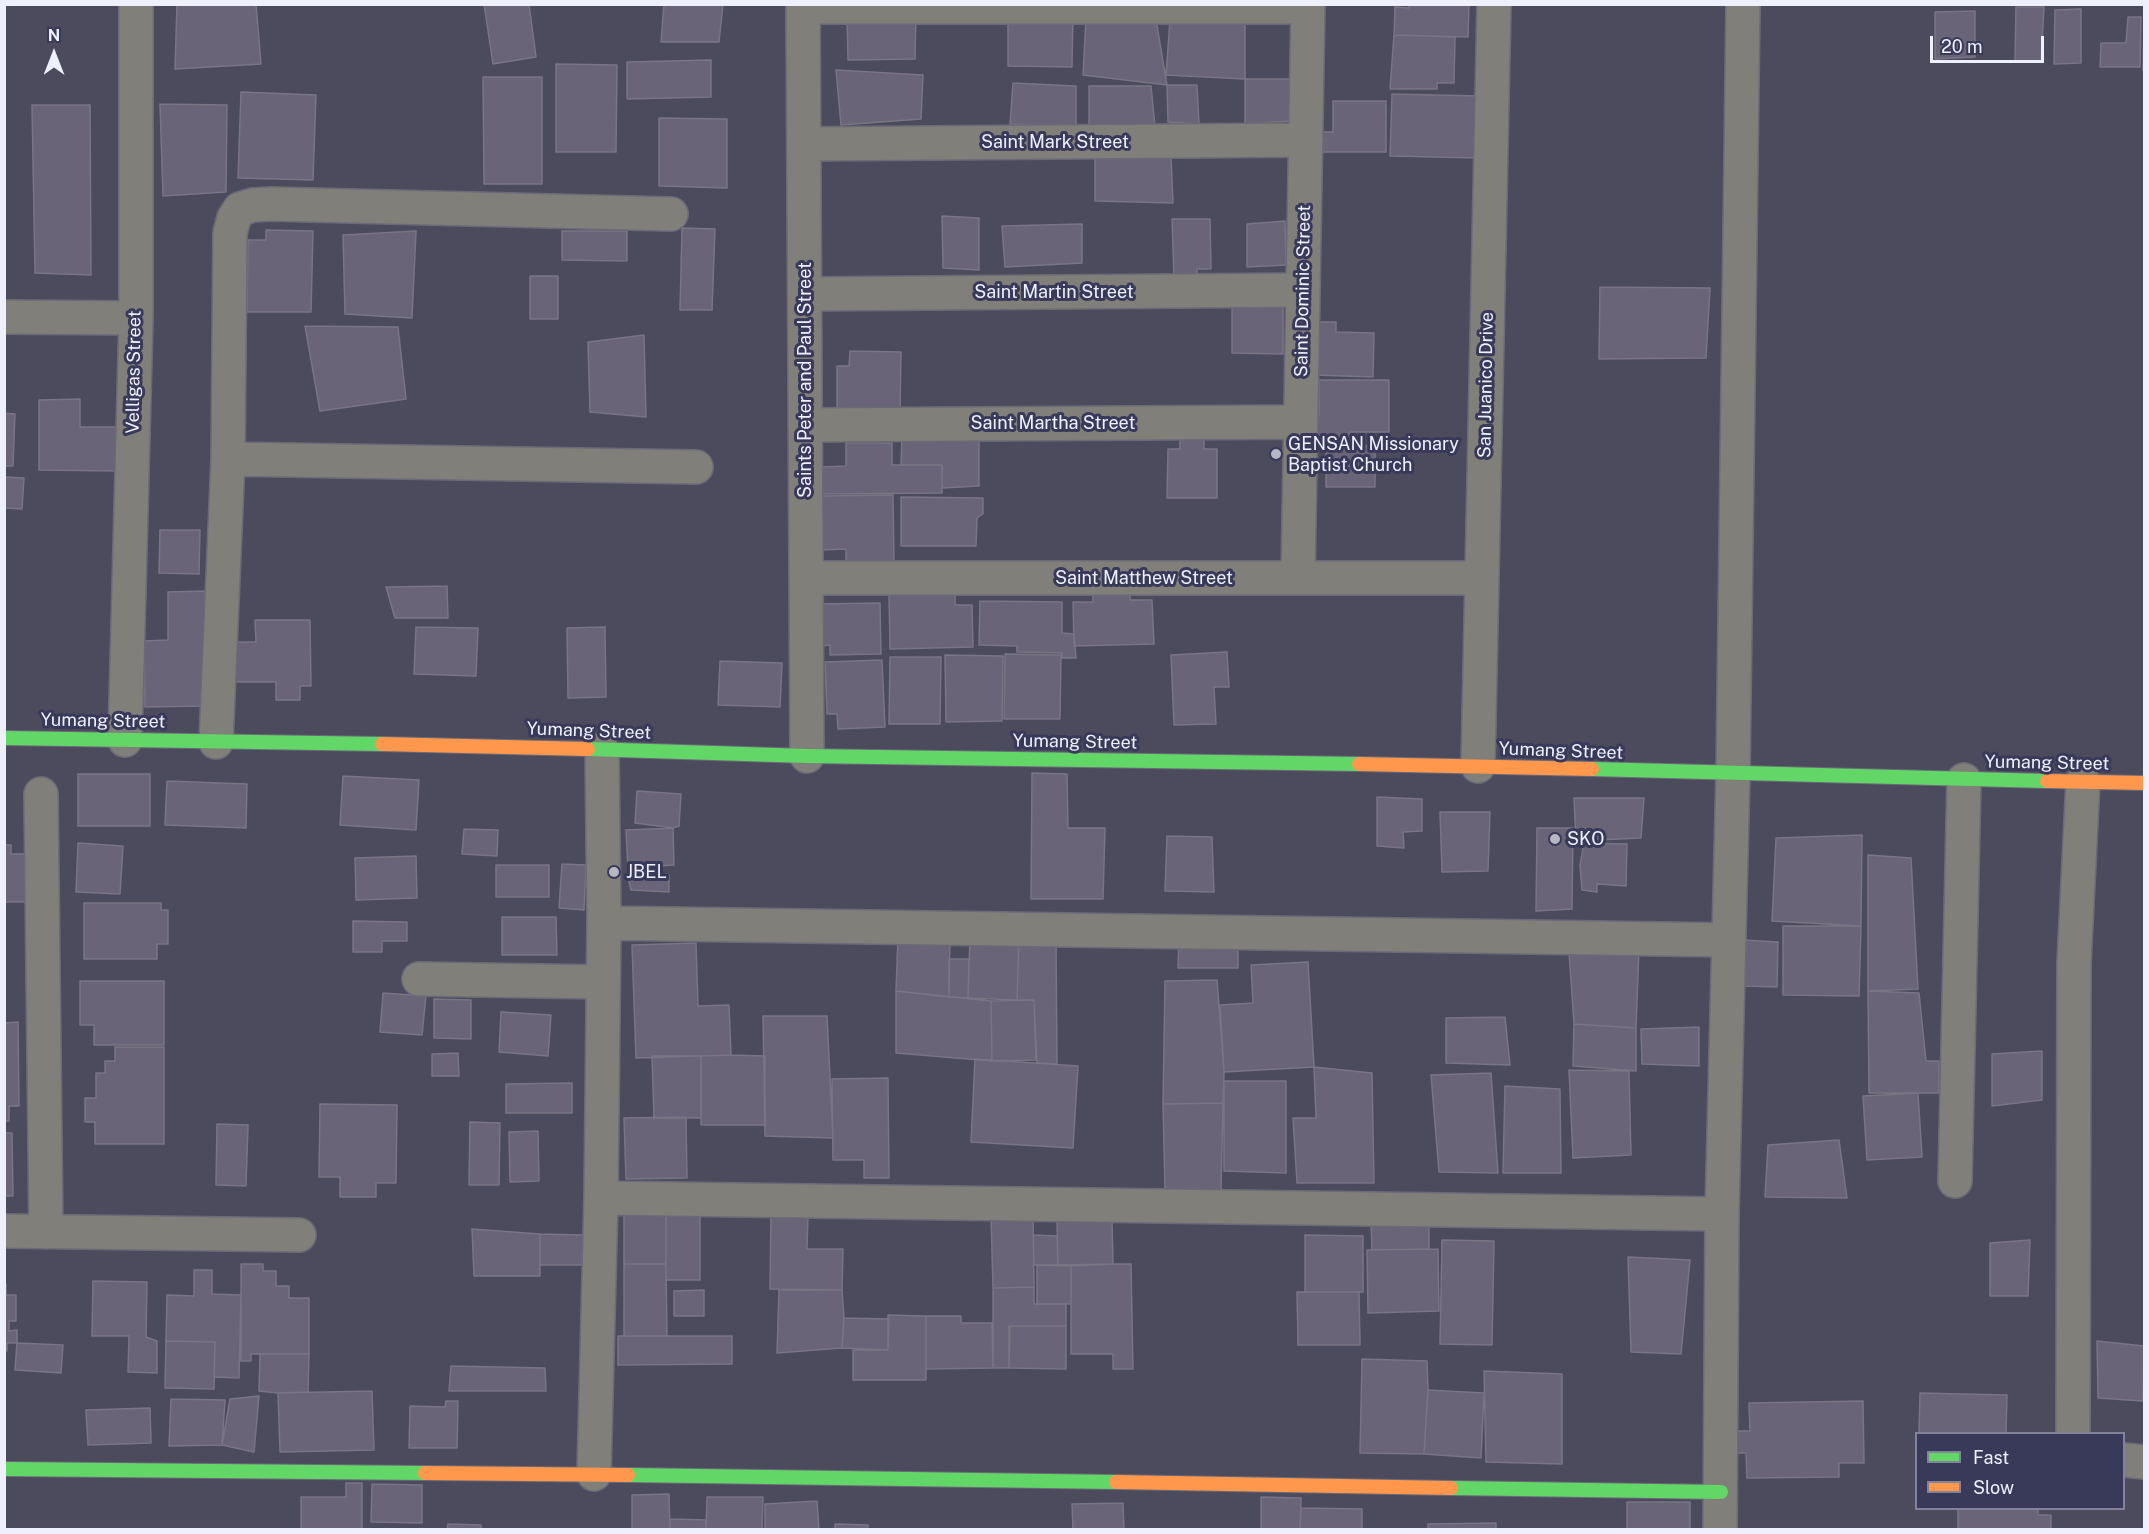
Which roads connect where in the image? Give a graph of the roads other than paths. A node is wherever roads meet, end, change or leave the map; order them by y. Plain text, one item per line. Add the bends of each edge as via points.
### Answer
1 (136, 4) edge
2 (1494, 4) edge
3 (1743, 4) edge
4 (1308, 5) edge
5 (803, 6) edge
6 (1306, 140) junction
7 (804, 144) junction
8 (671, 214) dead end
9 (1303, 290) junction
10 (805, 294) junction
11 (4, 317) edge
12 (136, 318) junction
13 (1301, 422) junction
14 (806, 425) junction
15 (228, 459) junction
16 (696, 467) dead end
17 (806, 578) junction
18 (1298, 578) junction
19 (1482, 578) junction
20 (4, 738) edge
21 (125, 740) junction
22 (216, 742) junction
23 (602, 750) junction
24 (807, 756) junction
25 (1478, 766) junction
26 (1733, 774) junction
27 (1964, 780) junction
28 (2083, 781) junction
29 (2145, 783) edge
30 (41, 794) dead end
31 (604, 923) junction
32 (1729, 940) junction
33 (419, 979) dead end
34 (603, 982) junction
35 (1955, 1181) dead end
36 (601, 1198) junction
37 (1722, 1214) junction
38 (4, 1231) edge
39 (46, 1232) junction
40 (299, 1235) dead end
41 (2073, 1432) edge
42 (2125, 1460) edge
43 (2145, 1462) edge
44 (4, 1469) edge
45 (594, 1474) junction
46 (1721, 1492) junction
47 (1720, 1530) edge

1 - 12 street, Velligas Street
2 - 19 street, San Juanico Drive
3 - 26 street
4 - 5 street
4 - 6 street, Saint Dominic Street
5 - 7 street, Saints Peter and Paul Street
6 - 7 street, Saint Mark Street
6 - 9 street, Saint Dominic Street
7 - 10 street, Saints Peter and Paul Street
8 - 15 street via 271,204 240,209 230,233
9 - 10 street, Saint Martin Street
9 - 13 street, Saint Dominic Street
10 - 14 street, Saints Peter and Paul Street
11 - 12 street
12 - 21 street, Velligas Street
13 - 14 street, Saint Martha Street
13 - 18 street, Saint Dominic Street
14 - 17 street, Saints Peter and Paul Street
15 - 16 street
15 - 22 street
17 - 18 street, Saint Matthew Street
17 - 24 street, Saints Peter and Paul Street
18 - 19 street, Saint Matthew Street
19 - 25 street, San Juanico Drive
20 - 21 main road, Yumang Street
21 - 22 main road, Yumang Street
22 - 23 main road, Yumang Street
23 - 24 main road, Yumang Street
23 - 31 street
24 - 25 main road, Yumang Street
25 - 26 main road, Yumang Street
26 - 27 main road, Yumang Street
26 - 32 street
27 - 28 main road, Yumang Street
27 - 35 street
28 - 29 main road, Yumang Street
28 - 41 street via 2074,963
30 - 39 street
31 - 32 street
31 - 34 street
32 - 37 street
33 - 34 street
34 - 36 street
36 - 37 street
36 - 45 street
37 - 46 street
38 - 39 street
39 - 40 street
42 - 43 street
44 - 45 main road
45 - 46 main road
46 - 47 street

